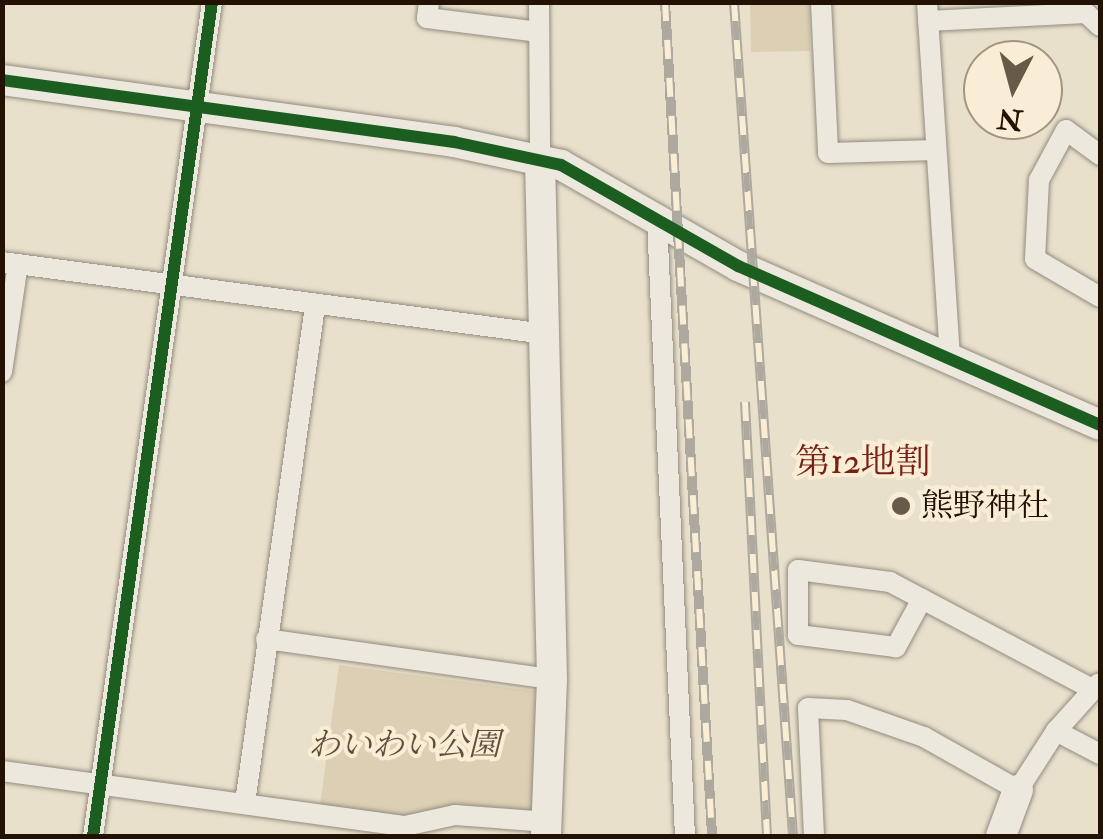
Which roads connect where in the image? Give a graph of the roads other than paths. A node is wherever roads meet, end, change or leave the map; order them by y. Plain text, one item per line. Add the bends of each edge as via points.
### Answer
1 (212, 2) edge
2 (430, 2) edge
3 (539, 2) edge
4 (821, 2) edge
5 (928, 12) edge
6 (1100, 26) edge
7 (539, 32) junction
8 (2, 80) edge
9 (200, 107) junction
10 (936, 150) junction
11 (1100, 154) edge
12 (540, 159) junction
13 (657, 220) junction
14 (10, 263) edge
15 (171, 286) junction
16 (1100, 297) edge
17 (314, 306) junction
18 (545, 334) junction
19 (950, 359) junction
20 (2, 372) edge
21 (1100, 425) edge
22 (922, 599) junction
23 (266, 639) junction
24 (552, 679) junction
25 (1096, 686) edge
26 (1056, 731) junction
27 (1100, 754) edge
28 (2, 771) edge
29 (101, 784) junction
30 (1018, 790) junction
31 (245, 802) junction
32 (372, 829) edge
33 (547, 830) edge
34 (94, 836) edge
35 (685, 836) edge
36 (814, 836) edge
37 (1000, 836) edge

1 - 9 street
2 - 7 street via 428,18
3 - 7 street
4 - 10 street via 828,153
5 - 6 street via 1086,14
5 - 10 street
7 - 12 street
8 - 9 street
9 - 12 street
9 - 15 street
10 - 19 street
11 - 16 street via 1066,130 1039,180 1035,260
12 - 13 street via 589,176
12 - 18 street
13 - 19 street via 738,266
13 - 35 street
14 - 15 street
14 - 20 street
15 - 17 street
15 - 29 street
17 - 18 street
17 - 23 street
18 - 24 street
19 - 21 street
22 - 22 street via 890,582 798,570 798,634 896,647
22 - 25 street
23 - 24 street
23 - 31 street
24 - 33 street
25 - 26 street
26 - 27 street
26 - 30 street
28 - 29 street
29 - 31 street
29 - 34 street
30 - 36 street via 924,737 846,710 808,708
30 - 37 street
31 - 32 street
32 - 33 street via 455,815

